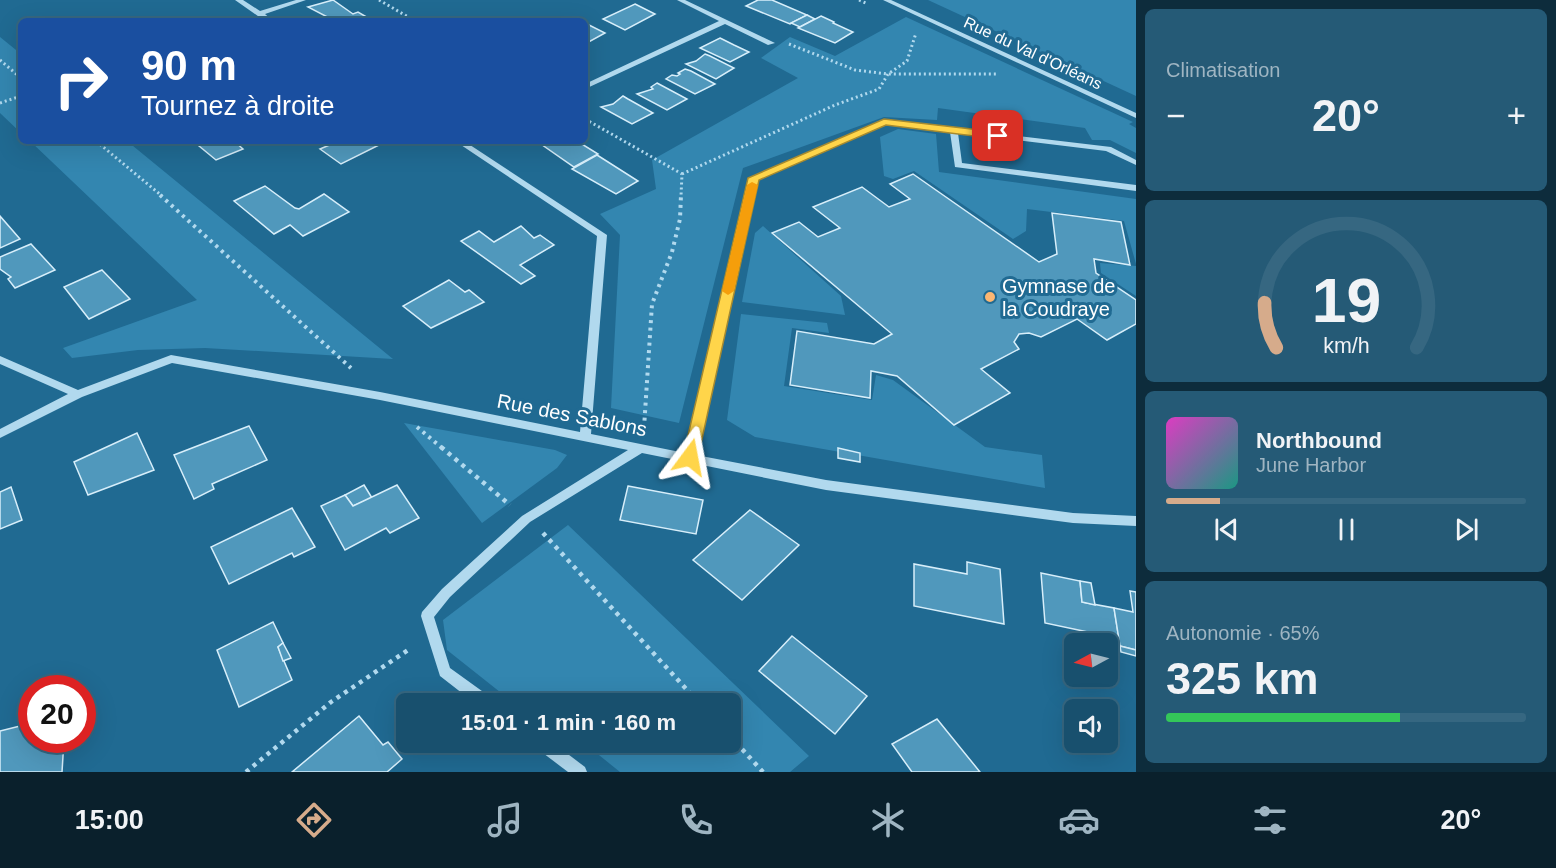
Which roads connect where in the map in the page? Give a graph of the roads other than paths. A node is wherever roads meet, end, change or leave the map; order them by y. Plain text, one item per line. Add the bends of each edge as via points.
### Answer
1 (238, 0) edge
2 (303, 0) edge
3 (680, 0) edge
4 (886, 0) edge
5 (259, 14) junction
6 (265, 18) edge
7 (725, 21) junction
8 (771, 43) dead end
9 (588, 86) edge
10 (1136, 116) edge
11 (954, 130) junction
12 (463, 144) edge
13 (1136, 163) edge
14 (1136, 188) edge
15 (0, 360) edge
16 (78, 394) junction
17 (0, 434) edge
18 (585, 436) junction
19 (642, 447) junction
20 (690, 457) junction
21 (1136, 521) edge
22 (473, 693) edge
23 (555, 753) edge
24 (580, 772) edge

1 - 5 street
2 - 5 street
3 - 7 street
4 - 10 street, Rue du Val d'Orléans
5 - 6 street
7 - 8 street
7 - 9 street
11 - 13 street via 1108,149
11 - 14 street via 958,165
11 - 20 street via 884,122 754,178
12 - 18 street via 602,235
15 - 16 street
16 - 17 street, Rue des Sablons
16 - 18 street, Rue des Sablons via 171,359
18 - 19 street, Rue des Sablons
19 - 20 street, Rue des Sablons
19 - 22 street via 526,519 446,593 427,616 445,672
20 - 21 street, Rue des Sablons via 826,485 1064,517
23 - 24 street

